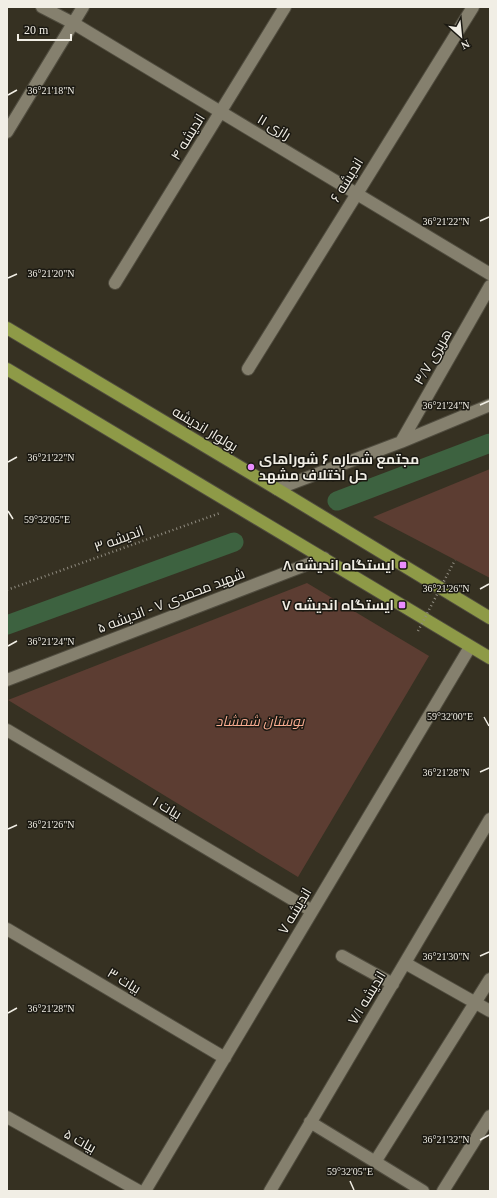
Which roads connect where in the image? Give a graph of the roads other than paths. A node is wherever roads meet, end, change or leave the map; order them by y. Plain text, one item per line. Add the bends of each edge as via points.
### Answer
1 (42, 7) edge
2 (83, 7) edge
3 (285, 7) edge
4 (473, 7) edge
5 (73, 23) junction
6 (221, 113) junction
7 (7, 132) edge
8 (356, 194) junction
9 (490, 274) edge
10 (115, 283) dead end
11 (490, 286) edge
12 (7, 328) edge
13 (7, 369) edge
14 (248, 369) dead end
15 (490, 405) edge
16 (401, 442) junction
17 (277, 489) junction
18 (324, 558) junction
19 (490, 618) edge
20 (470, 647) junction
21 (490, 658) edge
22 (7, 680) edge
23 (7, 730) edge
24 (490, 820) edge
25 (485, 839) edge
26 (312, 911) junction
27 (7, 929) edge
28 (342, 956) dead end
29 (405, 963) junction
30 (490, 979) edge
31 (393, 984) junction
32 (476, 1003) junction
33 (490, 1011) edge
34 (225, 1058) junction
35 (490, 1116) edge
36 (7, 1117) edge
37 (310, 1122) junction
38 (375, 1162) junction
39 (139, 1191) edge
40 (145, 1191) edge
41 (270, 1191) edge
42 (423, 1191) edge
43 (443, 1191) edge

1 - 5 street, رازی ۱۱
2 - 5 street
3 - 6 street, اندیشه ۴
4 - 8 street, اندیشه ۶
5 - 6 street, رازی ۱۱
5 - 7 street
6 - 8 street, رازی ۱۱
6 - 10 street, اندیشه ۴
8 - 9 street, رازی ۱۱
8 - 14 street, اندیشه ۶
11 - 16 street, هریری ۳/۷
12 - 17 main road, بولوار اندیشه
13 - 18 main road
15 - 16 street
16 - 17 street
17 - 19 main road, بولوار اندیشه
18 - 20 main road
18 - 22 street, شهید محمدی ۷ - اندیشه ۵
20 - 21 main road
20 - 26 street, اندیشه ۷
23 - 26 street, بیات ۱
24 - 25 street, اندیشه ۷/۱
25 - 29 street, اندیشه ۷/۱
26 - 34 street, اندیشه ۷
27 - 34 street, بیات ۳
28 - 31 street
29 - 31 street, اندیشه ۷/۱
29 - 32 street
30 - 32 street
31 - 37 street, اندیشه ۷/۱
32 - 33 street
32 - 38 street
34 - 40 street, اندیشه ۷
35 - 43 street
36 - 39 street, بیات ۵
37 - 38 street
37 - 41 street, اندیشه ۷/۱
38 - 42 street

